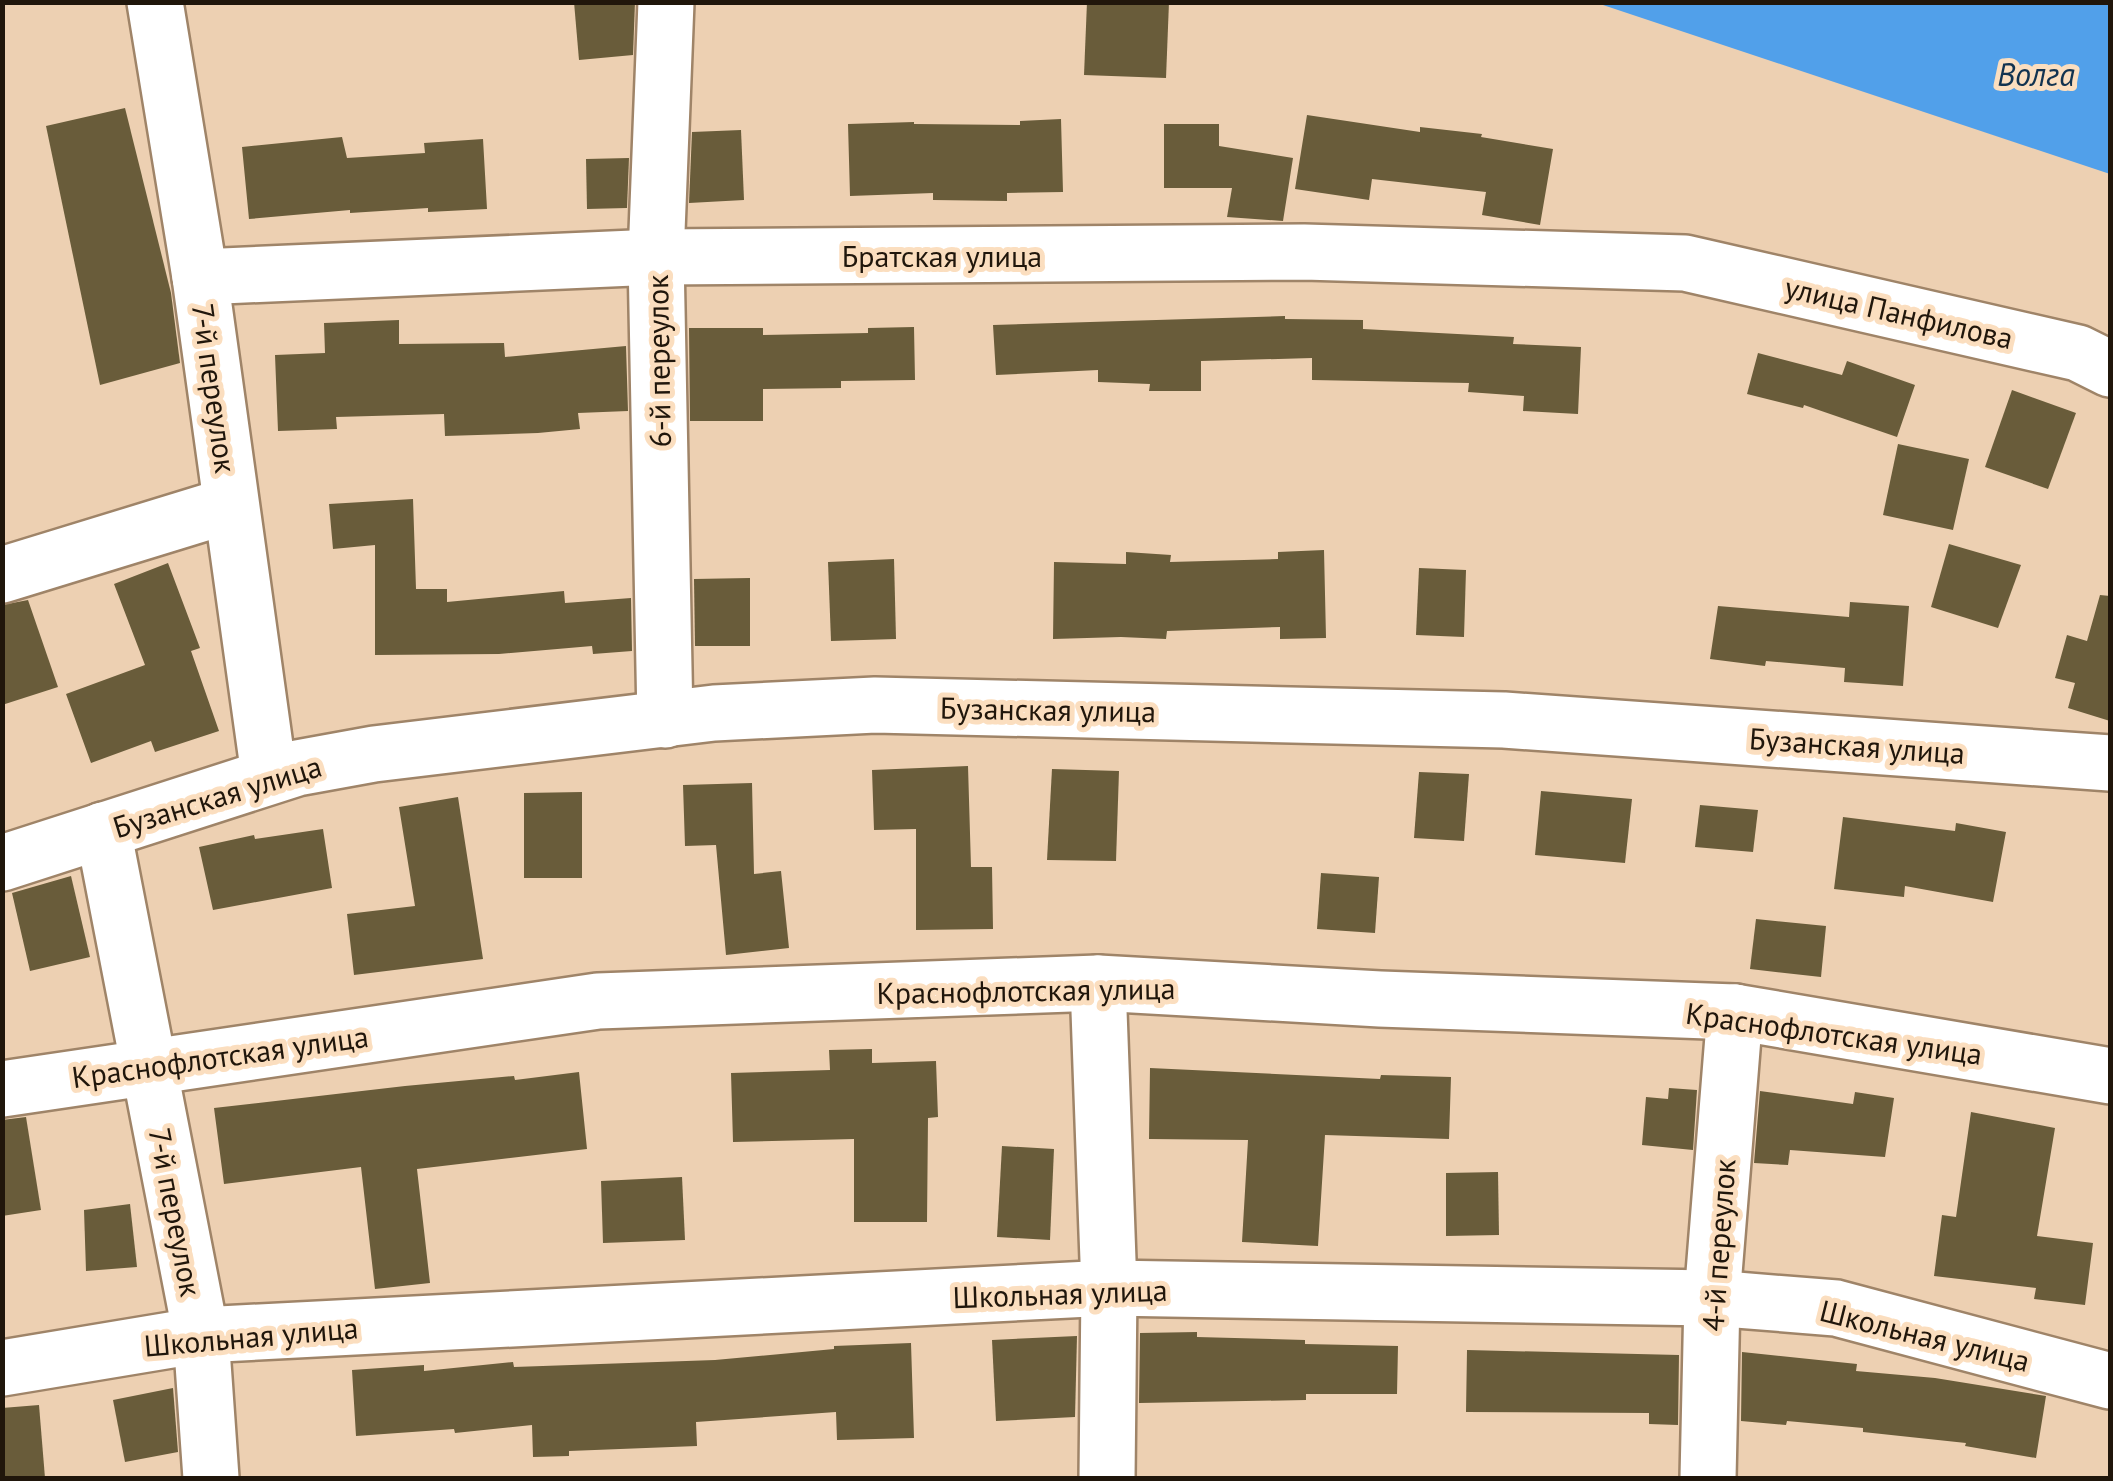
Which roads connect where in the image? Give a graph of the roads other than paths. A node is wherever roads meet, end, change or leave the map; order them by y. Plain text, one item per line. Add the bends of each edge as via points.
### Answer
1 (155, 2) edge
2 (666, 2) edge
3 (656, 257) junction
4 (1685, 263) joint
5 (200, 277) junction
6 (2110, 369) edge
7 (230, 505) junction
8 (2, 575) edge
9 (665, 720) junction
10 (2110, 763) edge
11 (269, 775) junction
12 (103, 830) junction
13 (2, 863) edge
14 (1098, 983) junction
15 (1735, 1012) junction
16 (147, 1066) junction
17 (2110, 1076) edge
18 (2, 1089) edge
19 (1109, 1288) junction
20 (1712, 1298) junction
21 (201, 1336) junction
22 (2, 1368) edge
23 (2110, 1381) edge
24 (211, 1478) edge
25 (1106, 1478) edge
26 (1708, 1478) edge

1 - 5 street, 7-й переулок
2 - 3 street, 6-й переулок
3 - 4 street, Братская улица via 1304,252
3 - 5 street, Братская улица
3 - 9 street, 6-й переулок
4 - 6 street, улица Панфилова via 2078,352
5 - 7 street, 7-й переулок
7 - 8 street
7 - 11 street, 7-й переулок
9 - 10 street, Бузанская улица via 875,705 1504,720
9 - 11 street, Бузанская улица via 374,754
11 - 12 street, Бузанская улица
12 - 13 street, Бузанская улица
12 - 16 street, 7-й переулок
14 - 15 street, Краснофлотская улица
14 - 16 street, Краснофлотская улица via 598,1001
14 - 19 street
15 - 17 street, Краснофлотская улица
15 - 20 street, 4-й переулок
16 - 18 street, Краснофлотская улица
16 - 21 street, 7-й переулок
19 - 20 street, Школьная улица
19 - 21 street, Школьная улица
19 - 25 street
20 - 23 street, Школьная улица via 1836,1308
20 - 26 street, 4-й переулок
21 - 22 street, Школьная улица
21 - 24 street, 7-й переулок

